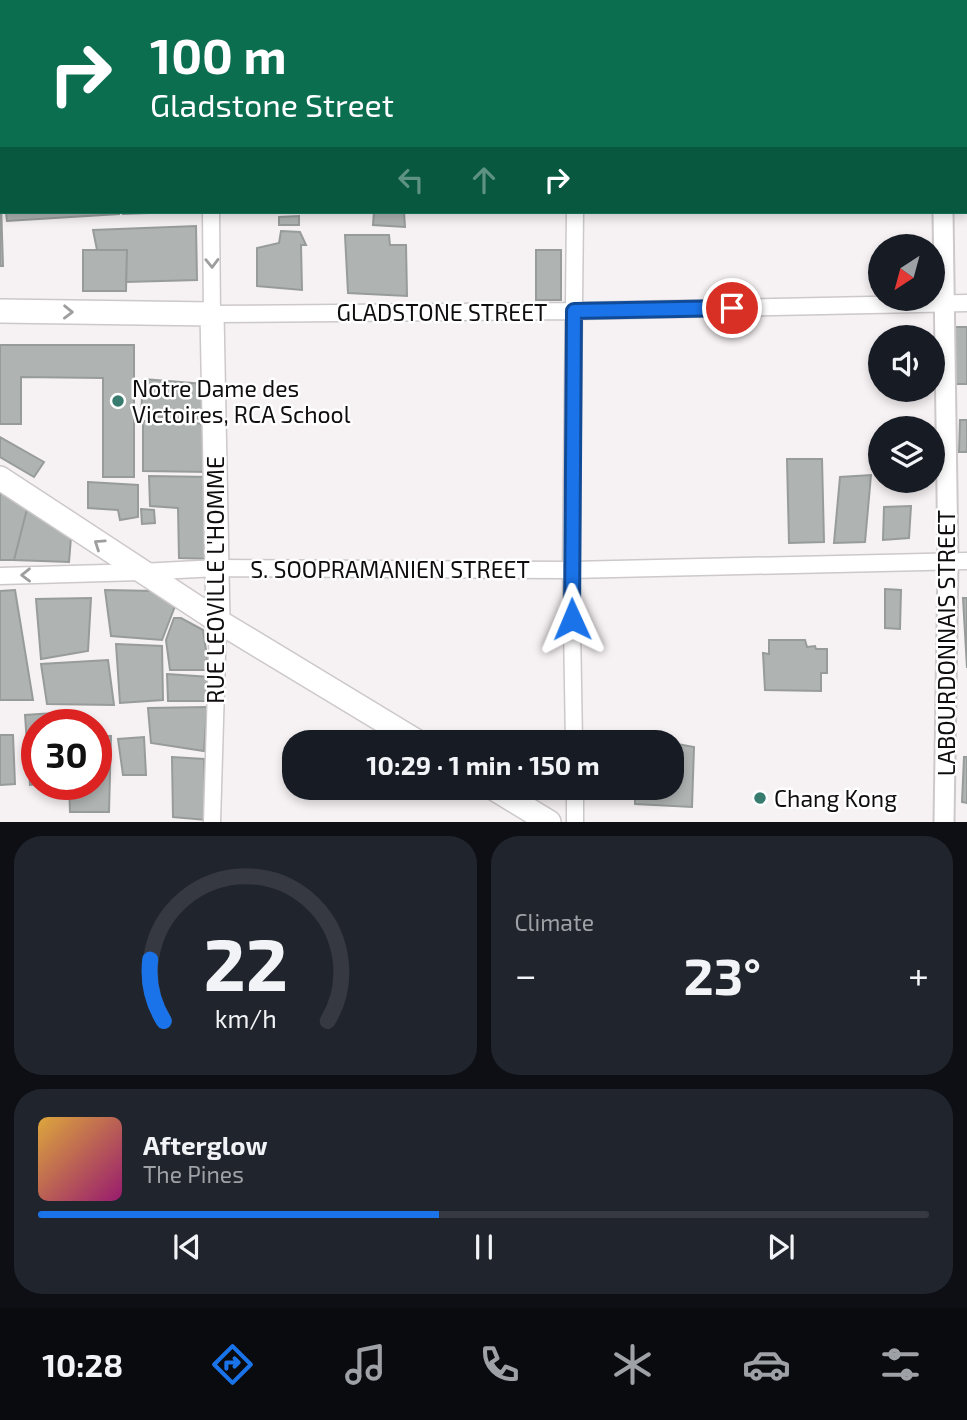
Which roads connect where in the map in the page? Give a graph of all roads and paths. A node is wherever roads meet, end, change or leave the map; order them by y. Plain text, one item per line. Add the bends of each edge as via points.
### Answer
1 (211, 214) edge
2 (575, 214) edge
3 (943, 214) edge
4 (943, 234) edge
5 (945, 303) edge
6 (967, 303) edge
7 (868, 305) edge
8 (0, 311) edge
9 (574, 311) junction
10 (944, 312) edge
11 (212, 313) junction
12 (0, 478) edge
13 (957, 561) edge
14 (217, 568) junction
15 (571, 570) junction
16 (142, 572) junction
17 (0, 576) edge
18 (218, 621) junction
19 (398, 730) edge
20 (574, 730) edge
21 (514, 800) edge
22 (575, 800) edge
23 (212, 821) edge
24 (550, 821) edge
25 (575, 821) edge
26 (944, 821) edge

1 -> 11 street, RUE LEOVILLE L'HOMME
2 - 9 street
3 - 4 street, LABOURDONNAIS STREET
5 - 6 street, GLADSTONE STREET
7 - 9 street, GLADSTONE STREET
8 -> 11 main road, GLADSTONE STREET
9 - 11 street, GLADSTONE STREET
9 - 15 street
10 - 13 street, LABOURDONNAIS STREET
11 - 14 main road, RUE LEOVILLE L'HOMME
16 -> 12 main road
13 - 15 street, S. SOOPRAMANIEN STREET
13 - 26 street, LABOURDONNAIS STREET
14 - 15 street, S. SOOPRAMANIEN STREET
14 - 16 street, S. SOOPRAMANIEN STREET
14 - 18 main road, RUE LEOVILLE L'HOMME
15 - 20 street
16 -> 17 street, S. SOOPRAMANIEN STREET
16 - 18 main road
18 - 19 main road
18 - 23 street, RUE LEOVILLE L'HOMME
21 - 24 main road
22 - 25 street

